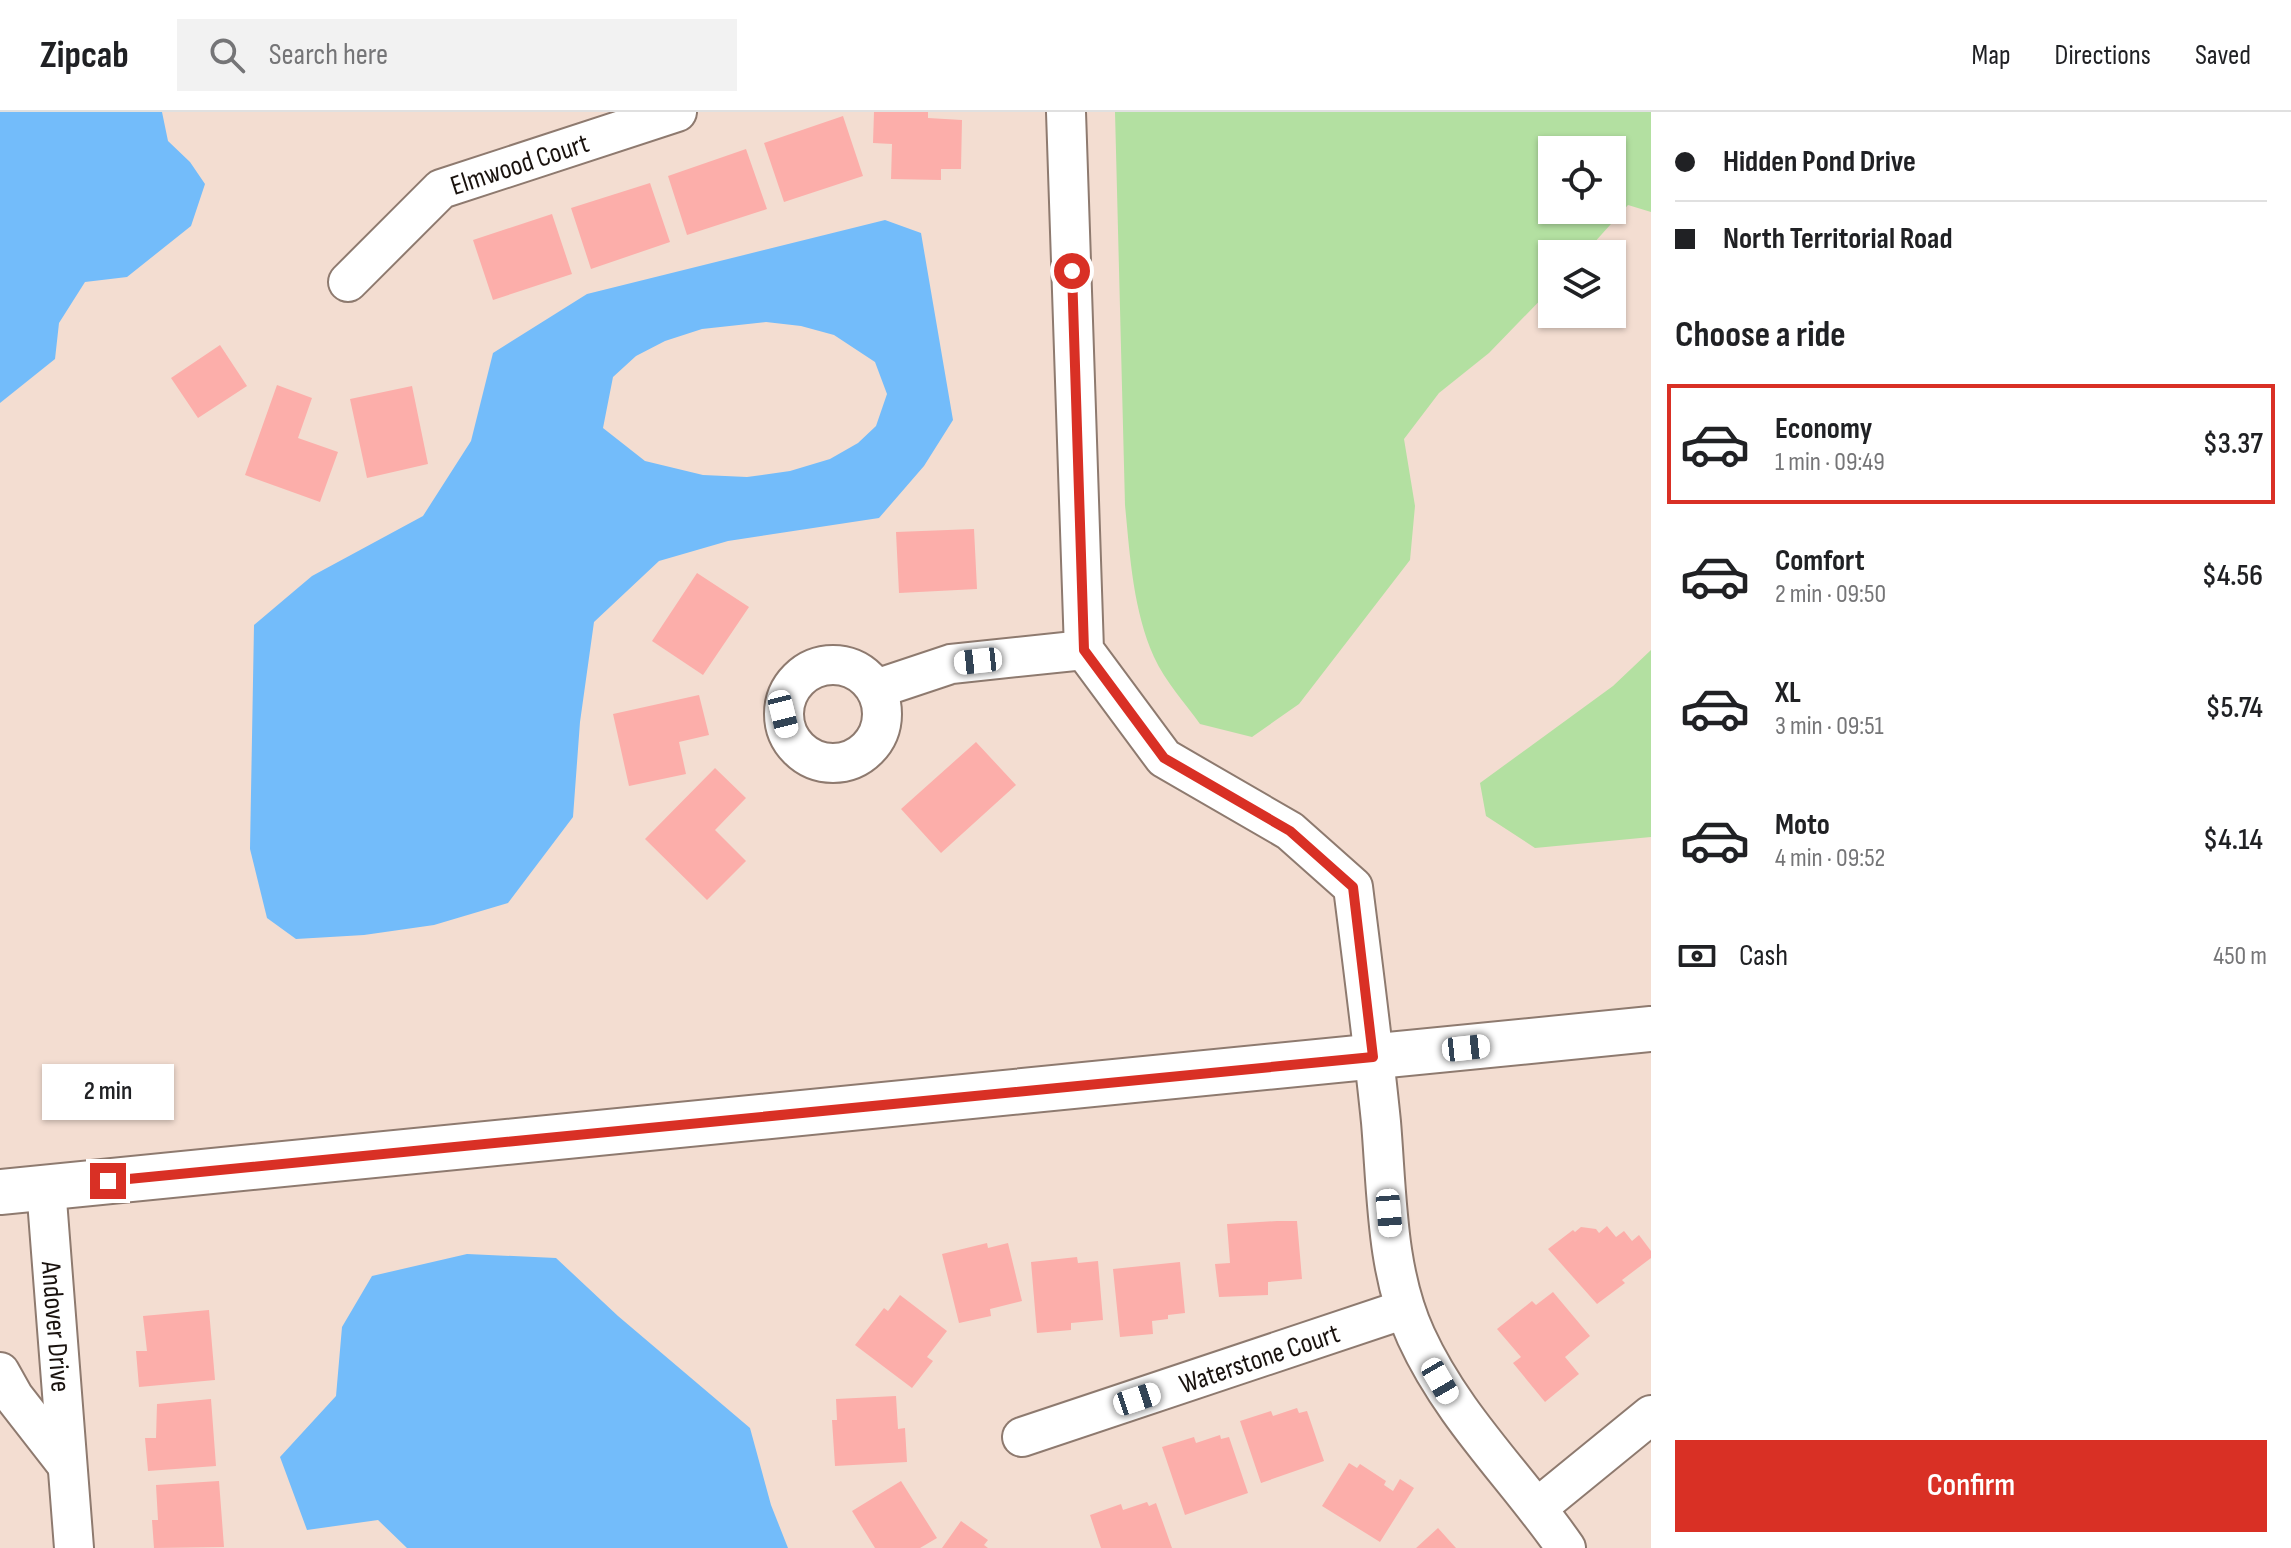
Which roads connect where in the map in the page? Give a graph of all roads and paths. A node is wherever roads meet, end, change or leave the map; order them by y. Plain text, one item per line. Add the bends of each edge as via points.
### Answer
1 (677, 112) edge
2 (1066, 112) edge
3 (348, 282) dead end
4 (1084, 650) junction
5 (876, 689) dead end
6 (1651, 1029) edge
7 (1373, 1057) junction
8 (46, 1187) junction
9 (0, 1192) edge
10 (1405, 1309) junction
11 (0, 1372) edge
12 (1651, 1415) edge
13 (1022, 1437) dead end
14 (67, 1465) junction
15 (1537, 1508) junction
16 (74, 1548) edge
17 (1566, 1548) edge

1 - 3 street, Elmwood Court via 441,189
2 - 4 street
4 - 5 street via 951,664
4 - 7 street via 1164,758 1290,831 1353,887
6 - 7 main road
7 - 8 main road
7 - 10 street via 1391,1241
8 - 9 main road
8 - 14 street, Andover Drive
10 - 13 street, Waterstone Court
10 - 15 street via 1451,1401
11 - 14 street, Andover Drive
12 - 15 street
14 - 16 street, Andover Drive
15 - 17 street

